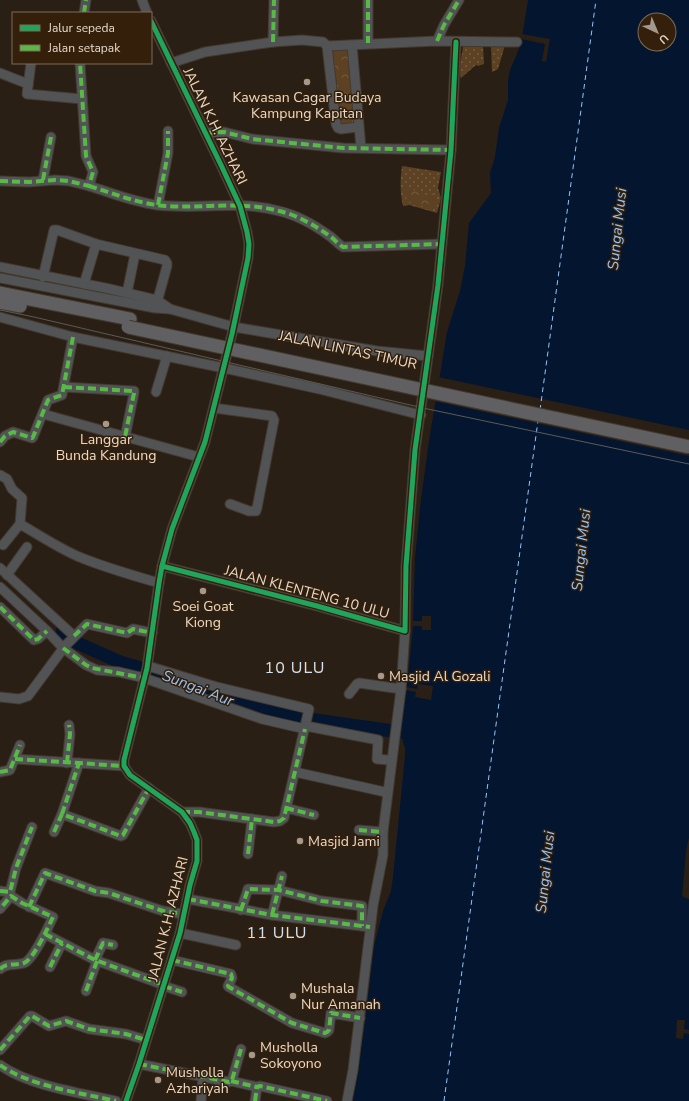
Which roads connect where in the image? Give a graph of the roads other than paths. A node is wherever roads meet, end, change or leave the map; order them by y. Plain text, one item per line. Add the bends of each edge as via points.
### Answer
1 (86, 0) edge
2 (142, 0) edge
3 (274, 0) edge
4 (368, 0) edge
5 (459, 0) edge
6 (84, 12) edge
7 (147, 12) edge
8 (152, 23) edge
9 (437, 41) junction
10 (273, 42) junction
11 (456, 42) dead end
12 (517, 42) dead end
13 (367, 43) junction
14 (352, 45) junction
15 (327, 46) junction
16 (171, 63) junction
17 (31, 64) edge
18 (80, 64) edge
19 (0, 73) edge
20 (28, 84) junction
21 (82, 99) junction
22 (358, 127) junction
23 (168, 131) dead end
24 (206, 133) junction
25 (51, 137) dead end
26 (361, 148) junction
27 (450, 150) junction
28 (43, 180) junction
29 (0, 181) edge
30 (89, 186) junction
31 (158, 205) junction
32 (240, 206) junction
33 (96, 244) junction
34 (441, 244) junction
35 (135, 254) junction
36 (0, 267) edge
37 (43, 277) junction
38 (0, 278) edge
39 (84, 284) junction
40 (0, 292) edge
41 (127, 293) junction
42 (0, 302) edge
43 (156, 304) junction
44 (0, 317) edge
45 (129, 323) junction
46 (234, 327) junction
47 (73, 337) junction
48 (167, 356) junction
49 (428, 356) junction
50 (224, 368) junction
51 (64, 387) junction
52 (156, 392) dead end
53 (214, 408) junction
54 (43, 414) junction
55 (421, 415) junction
56 (125, 436) junction
57 (689, 439) edge
58 (0, 442) edge
59 (689, 447) edge
60 (199, 457) junction
61 (0, 475) edge
62 (230, 504) dead end
63 (20, 524) junction
64 (3, 544) dead end
65 (26, 547) dead end
66 (162, 566) junction
67 (3, 571) edge
68 (158, 583) junction
69 (0, 587) edge
70 (0, 607) edge
71 (47, 631) junction
72 (405, 631) junction
73 (152, 632) junction
74 (74, 636) junction
75 (64, 647) junction
76 (146, 672) junction
77 (401, 689) junction
78 (229, 692) junction
79 (349, 694) dead end
80 (0, 697) edge
81 (225, 705) junction
82 (69, 725) dead end
83 (306, 726) junction
84 (20, 745) dead end
85 (15, 758) junction
86 (388, 760) dead end
87 (67, 763) junction
88 (79, 763) junction
89 (124, 766) junction
90 (0, 772) edge
91 (295, 772) junction
92 (149, 788) junction
93 (385, 792) dead end
94 (286, 808) junction
95 (182, 812) junction
96 (62, 814) junction
97 (314, 815) dead end
98 (252, 819) junction
99 (32, 827) dead end
100 (359, 830) dead end
101 (54, 832) dead end
102 (383, 832) junction
103 (248, 854) dead end
104 (282, 876) dead end
105 (0, 891) edge
106 (278, 893) junction
107 (10, 894) junction
108 (188, 899) junction
109 (29, 907) junction
110 (0, 909) edge
111 (241, 910) junction
112 (183, 914) junction
113 (272, 915) junction
114 (366, 926) junction
115 (180, 933) junction
116 (45, 934) junction
117 (62, 943) junction
118 (113, 945) dead end
119 (236, 945) dead end
120 (172, 960) junction
121 (96, 961) junction
122 (50, 967) dead end
123 (0, 969) edge
124 (164, 986) junction
125 (86, 991) dead end
126 (182, 992) dead end
127 (360, 1018) junction
128 (146, 1040) junction
129 (241, 1048) dead end
130 (0, 1050) edge
131 (0, 1064) edge
132 (139, 1064) junction
133 (203, 1077) junction
134 (231, 1081) junction
135 (257, 1087) junction
136 (116, 1101) edge
137 (126, 1101) edge
138 (201, 1101) edge
139 (255, 1101) edge
140 (327, 1101) edge
141 (347, 1101) edge

1 - 6 street
2 - 7 street
3 - 10 street
4 - 13 street
5 - 9 street
8 - 16 street, JALAN K.H. AZHARI
9 - 12 street
9 - 13 street
10 - 15 street via 319,40
10 - 16 street via 205,52
11 - 27 street, JALAN KLENTENG 10 ULU
13 - 14 street
14 - 15 street
14 - 22 street
15 - 22 street via 336,124 341,129
16 - 24 street, JALAN K.H. AZHARI
17 - 20 street
18 - 21 street
19 - 20 street
20 - 21 street via 27,94
21 - 30 street via 86,156 93,172
22 - 26 street
23 - 31 street via 168,153
24 - 26 street via 224,132 252,139
24 - 32 street, JALAN K.H. AZHARI
25 - 28 street
26 - 27 street
27 - 34 street, JALAN KLENTENG 10 ULU
28 - 29 street
28 - 30 street via 70,181
30 - 31 street
31 - 32 street
32 - 34 street via 257,206 290,214 311,224 342,247
32 - 46 street, JALAN K.H. AZHARI via 249,244
33 - 35 street
33 - 37 street via 54,230
33 - 39 street
34 - 49 street, JALAN KLENTENG 10 ULU via 435,314
35 - 41 street
35 - 43 street via 165,260 167,263
36 - 37 street
37 - 39 street
38 - 43 street
39 - 41 street
40 - 45 highway, JALAN LINTAS TIMUR
41 - 43 street
42 - 45 highway, JALAN LINTAS TIMUR
43 - 46 street
44 - 47 street
45 - 57 highway, JALAN LINTAS TIMUR
45 - 59 highway, JALAN LINTAS TIMUR, bridge
46 - 49 street via 377,351
46 - 50 street, JALAN K.H. AZHARI
47 - 48 street
47 - 51 street
48 - 50 street
48 - 52 street
49 - 55 street, JALAN KLENTENG 10 ULU
50 - 53 street, JALAN K.H. AZHARI
50 - 55 street
51 - 54 street via 62,396 49,399
51 - 56 street via 134,392
53 - 60 street, JALAN K.H. AZHARI
53 - 62 street via 272,416 274,420 256,510 249,511
54 - 56 street
54 - 58 street via 32,438 13,432
55 - 72 street, JALAN KLENTENG 10 ULU via 415,450 406,566
56 - 60 street
60 - 66 street, JALAN K.H. AZHARI via 172,529
61 - 63 street via 7,479 22,498
63 - 64 street
63 - 68 street via 64,550
65 - 67 street
66 - 68 street, JALAN K.H. AZHARI
66 - 72 street, JALAN KLENTENG 10 ULU
67 - 74 street
68 - 73 street, JALAN K.H. AZHARI
69 - 71 street
70 - 71 street via 34,640
71 - 75 street
72 - 77 street
73 - 74 street via 133,629 127,633 86,624
73 - 76 street, JALAN K.H. AZHARI
74 - 75 street
75 - 76 street via 92,668
75 - 80 street via 28,696 19,699
76 - 78 street
76 - 81 street
76 - 89 street
77 - 79 street via 359,683
77 - 102 street
78 - 81 street
78 - 83 street via 307,708 309,709
81 - 83 street via 262,718
82 - 87 street
83 - 86 street via 378,740 377,759
83 - 91 street
84 - 85 street
85 - 87 street
85 - 90 street via 10,770
87 - 88 street
88 - 89 street
88 - 96 street
89 - 92 street, JALAN K.H. AZHARI via 130,775
91 - 93 street
91 - 94 street
92 - 95 street, JALAN K.H. AZHARI
92 - 96 street via 123,835 120,836
94 - 97 street
94 - 98 street via 284,818 280,821
95 - 98 street
95 - 108 street, JALAN K.H. AZHARI via 197,840 197,861
96 - 101 street
98 - 103 street
99 - 107 street via 16,868
100 - 102 street
102 - 114 street via 383,856
104 - 106 street
105 - 107 street
106 - 111 street via 248,889
106 - 113 street
106 - 114 street via 360,906 363,908
107 - 109 street
107 - 110 street
108 - 111 street
108 - 112 street, JALAN K.H. AZHARI
109 - 112 street via 45,873 95,891 163,911
109 - 116 street via 52,916
111 - 113 street
112 - 115 street, JALAN K.H. AZHARI
113 - 114 street
114 - 127 street
115 - 119 street
115 - 120 street, JALAN K.H. AZHARI
116 - 117 street
116 - 123 street via 26,962 7,965
117 - 121 street
117 - 122 street
118 - 121 street via 103,943
120 - 124 street, JALAN K.H. AZHARI
120 - 127 street via 231,974 229,987 292,1023 327,1032 331,1013
121 - 124 street
121 - 125 street
124 - 126 street
124 - 128 street, JALAN K.H. AZHARI
127 - 141 street
128 - 130 street via 126,1034 89,1029 66,1021 49,1026 30,1016
128 - 132 street, JALAN K.H. AZHARI
129 - 134 street
131 - 136 street via 18,1076
132 - 133 street
132 - 137 street, JALAN K.H. AZHARI
133 - 134 street
133 - 138 street
134 - 135 street
135 - 139 street
135 - 140 street via 276,1088

